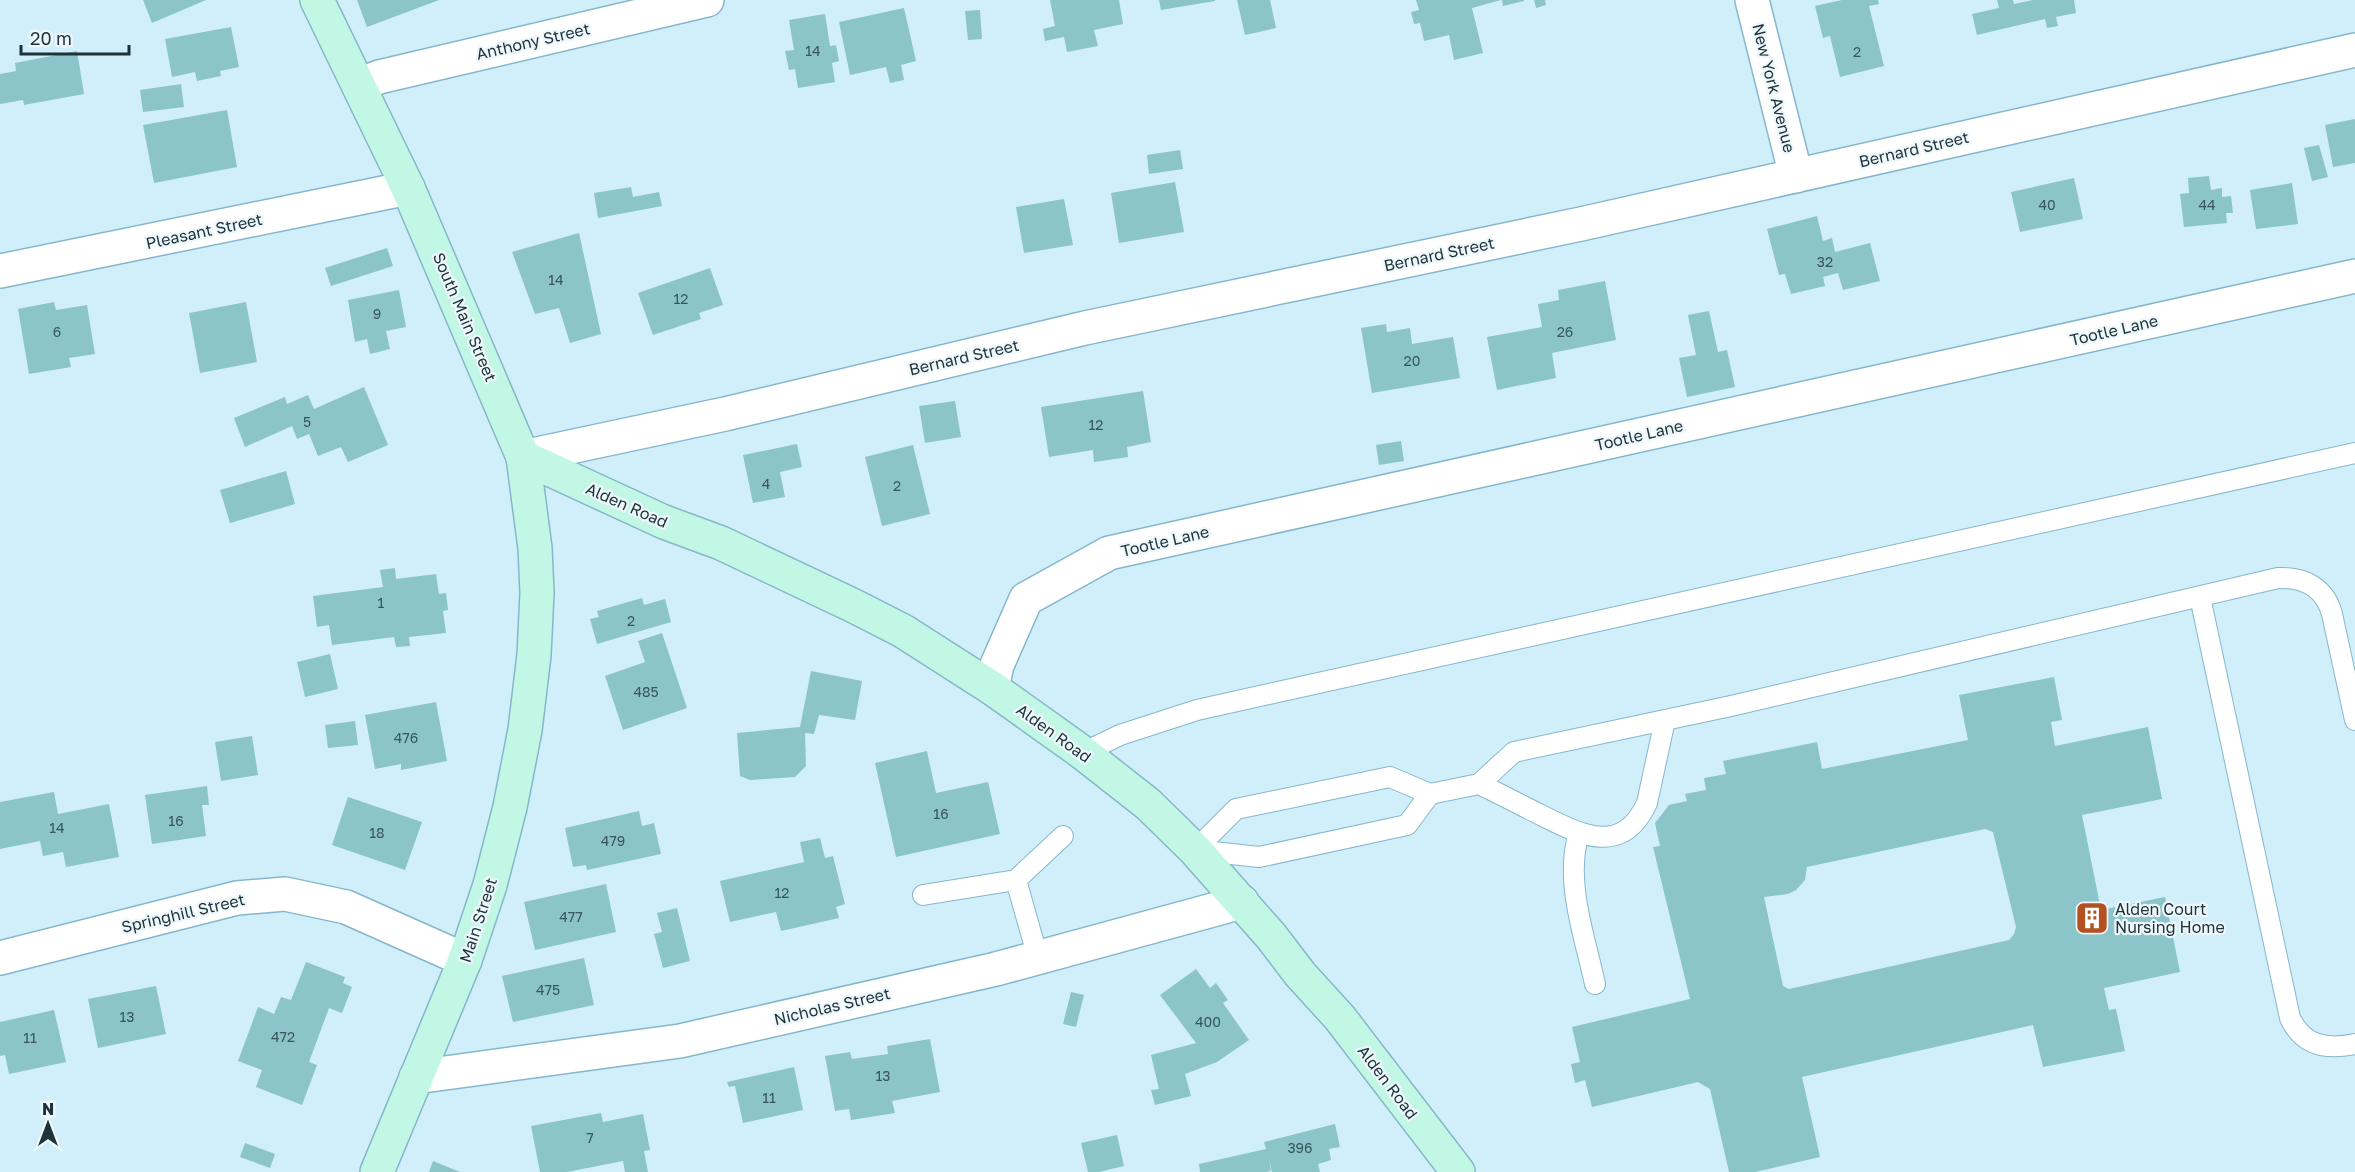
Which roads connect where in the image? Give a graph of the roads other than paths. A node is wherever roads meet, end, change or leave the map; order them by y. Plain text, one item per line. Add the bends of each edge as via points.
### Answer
1 (317, 0) edge
2 (707, 0) edge
3 (1752, 0) edge
4 (2355, 50) edge
5 (358, 85) junction
6 (1796, 176) junction
7 (408, 188) junction
8 (0, 271) edge
9 (2355, 276) edge
10 (2355, 453) edge
11 (524, 457) junction
12 (2200, 597) junction
13 (534, 655) joint
14 (992, 688) junction
15 (1665, 720) junction
16 (2355, 720) edge
17 (1083, 753) junction
18 (1479, 784) junction
19 (1430, 794) junction
20 (1579, 834) junction
21 (1063, 836) dead end
22 (1196, 850) junction
23 (1016, 880) junction
24 (923, 896) dead end
25 (1242, 902) junction
26 (1038, 957) junction
27 (0, 958) edge
28 (465, 960) junction
29 (1595, 984) dead end
30 (2355, 1044) edge
31 (416, 1077) junction
32 (377, 1172) edge
33 (1458, 1172) edge

1 - 5 main road, South Main Street
2 - 5 street, Anthony Street
3 - 6 street, New York Avenue
4 - 6 street, Bernard Street
5 - 7 main road, South Main Street
6 - 11 street, Bernard Street via 1085,328 725,414
7 - 8 street, Pleasant Street
7 - 11 main road, South Main Street
9 - 14 street, Tootle Lane via 1109,553 1026,599 997,665
10 - 17 lane via 1197,710 1120,735
11 - 13 main road, South Main Street via 537,582
11 - 14 main road, Alden Road via 854,606 903,631
12 - 15 lane
12 - 16 lane via 2278,578 2296,578 2312,585 2329,606
12 - 30 lane via 2289,1018 2298,1032 2319,1046
13 - 28 main road, Main Street via 510,807
14 - 17 main road, Alden Road
15 - 18 lane via 1514,752
15 - 20 lane via 1647,803 1636,821 1610,836
17 - 22 main road, Alden Road via 1148,804
18 - 19 lane
18 - 20 lane
19 - 22 lane via 1407,825 1259,857
19 - 22 lane via 1390,777 1236,809
20 - 29 lane via 1573,875
21 - 23 lane
22 - 25 main road, Alden Road
23 - 24 lane
23 - 26 lane
25 - 26 street, Nicholas Street
25 - 33 main road, Alden Road via 1340,1018
26 - 31 street, Nicholas Street via 680,1041
27 - 28 street, Springhill Street via 237,898 285,894 346,907
28 - 31 main road, Main Street
31 - 32 main road, Main Street

